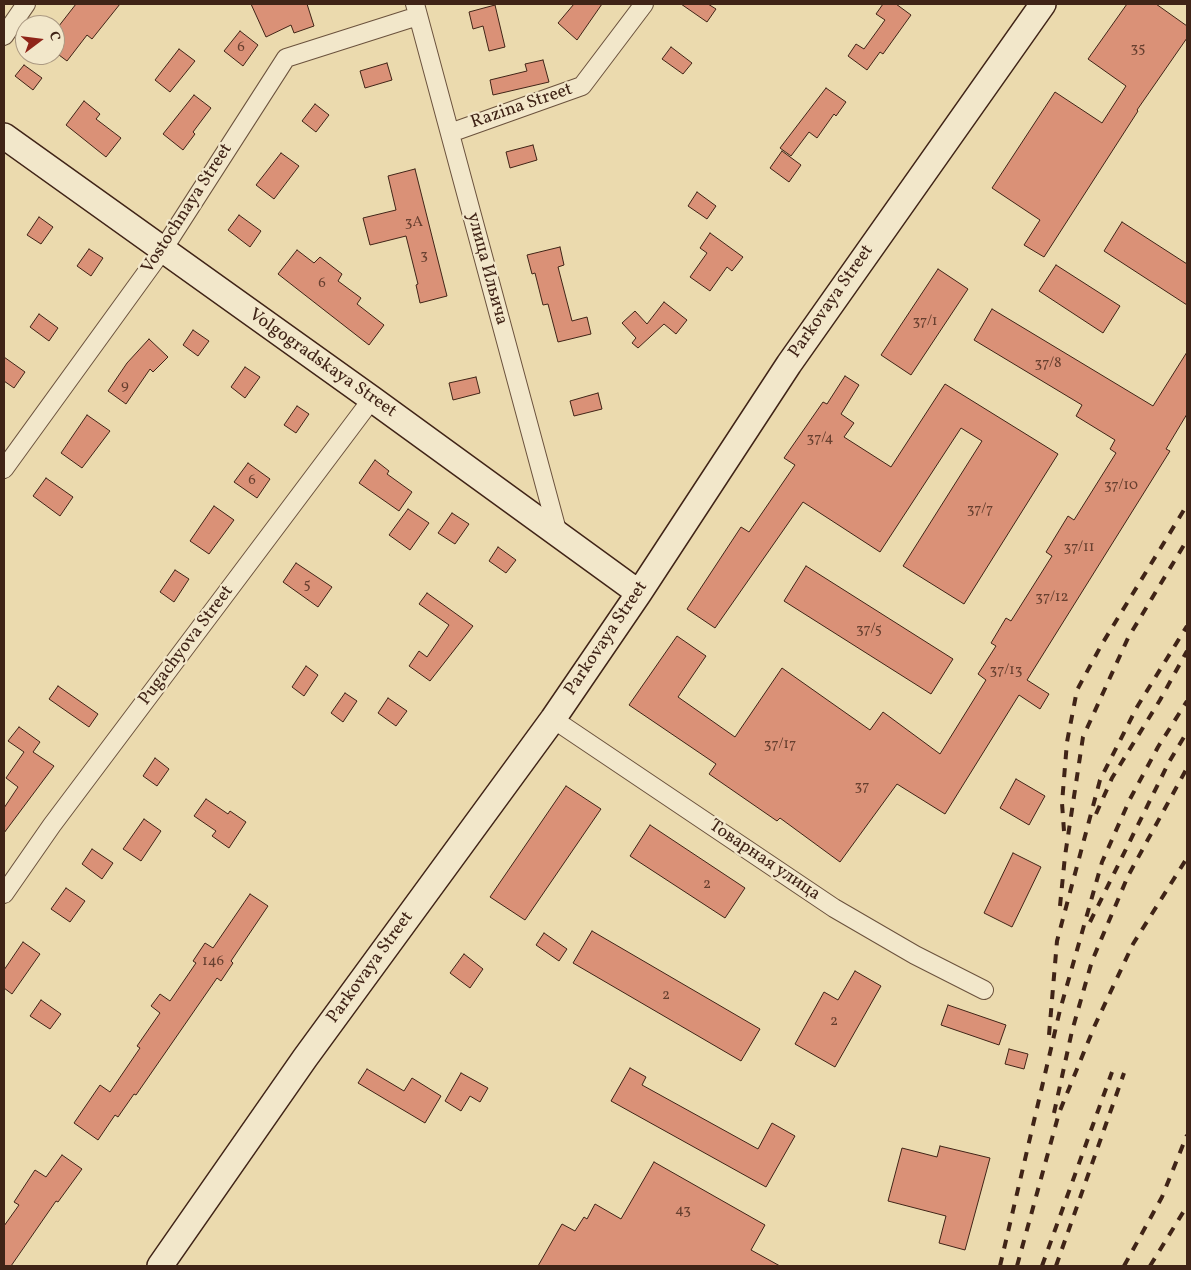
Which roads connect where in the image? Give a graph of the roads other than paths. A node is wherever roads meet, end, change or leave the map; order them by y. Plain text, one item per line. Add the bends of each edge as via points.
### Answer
1 (26, 4) edge
2 (644, 4) edge
3 (1043, 4) edge
4 (417, 10) edge
5 (4, 36) edge
6 (450, 133) junction
7 (4, 136) edge
8 (162, 251) junction
9 (372, 399) junction
10 (4, 469) edge
11 (558, 534) junction
12 (639, 593) junction
13 (553, 719) junction
14 (4, 894) edge
15 (984, 990) dead end
16 (160, 1266) edge

1 - 5 street
2 - 6 street, Razina Street via 582,86
3 - 12 main road, Parkovaya Street via 789,364
4 - 6 street, улица Ильича
4 - 8 street, Vostochnaya Street via 286,58
6 - 11 street, улица Ильича
7 - 8 main road, Volgogradskaya Street
8 - 9 main road, Volgogradskaya Street
8 - 10 street, Vostochnaya Street
9 - 11 main road, Volgogradskaya Street
9 - 14 street, Pugachyova Street via 52,825
11 - 12 main road, Volgogradskaya Street
12 - 13 main road, Parkovaya Street
13 - 15 street, Товарная улица via 834,908 914,956
13 - 16 main road, Parkovaya Street via 305,1058

